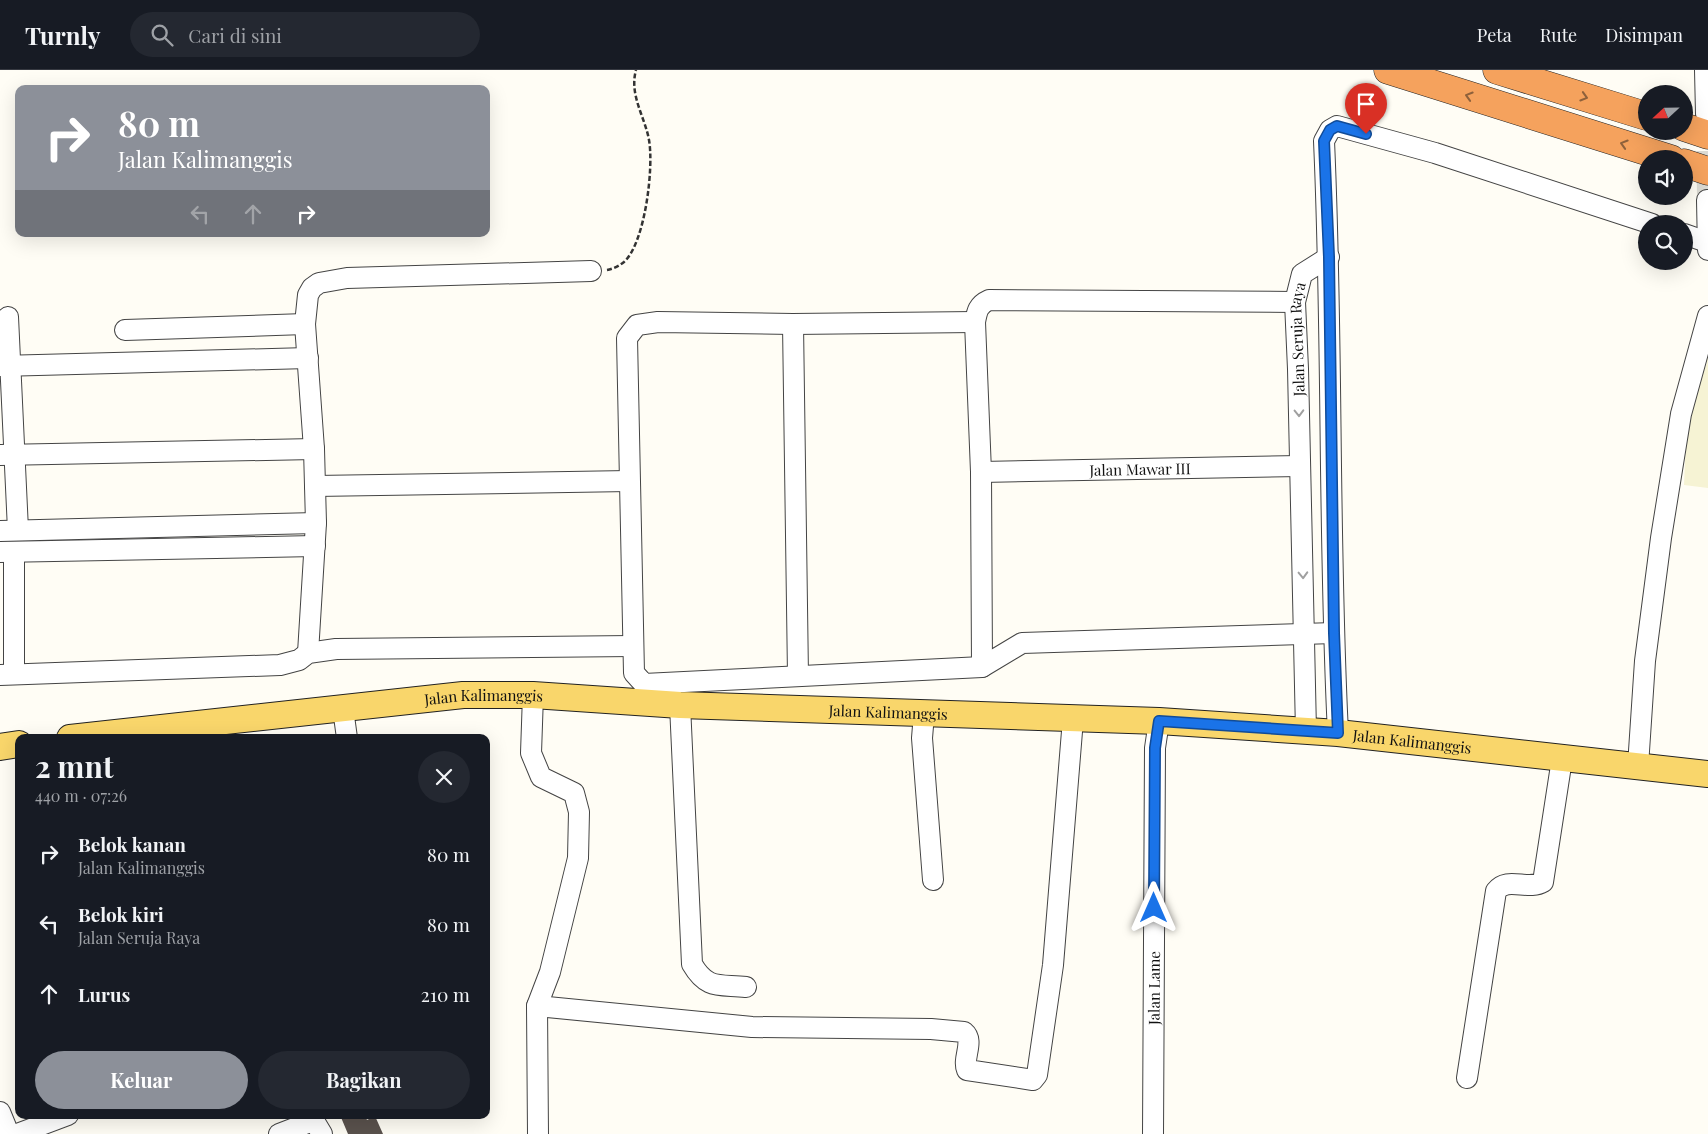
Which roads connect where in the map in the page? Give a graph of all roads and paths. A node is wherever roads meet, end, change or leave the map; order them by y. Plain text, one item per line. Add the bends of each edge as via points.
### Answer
1 (636, 70) edge
2 (1388, 70) edge
3 (1497, 70) edge
4 (1705, 70) edge
5 (1638, 114) edge
6 (1699, 126) edge
7 (1641, 150) edge
8 (1693, 166) edge
9 (1708, 170) edge
10 (1707, 200) edge
11 (1638, 219) edge
12 (1693, 237) edge
13 (1707, 242) edge
14 (1708, 250) edge
15 (1329, 257) junction
16 (591, 271) joint
17 (1295, 302) junction
18 (1708, 316) edge
19 (8, 317) dead end
20 (975, 322) junction
21 (305, 324) junction
22 (793, 324) junction
23 (125, 330) dead end
24 (308, 358) junction
25 (5, 366) edge
26 (1329, 366) junction
27 (1298, 369) junction
28 (314, 449) junction
29 (7, 455) edge
30 (1300, 466) junction
31 (981, 472) junction
32 (629, 482) junction
33 (315, 486) junction
34 (316, 523) junction
35 (77, 529) junction
36 (9, 530) edge
37 (315, 546) junction
38 (77, 550) junction
39 (7, 552) edge
40 (1334, 633) junction
41 (1304, 634) junction
42 (633, 646) junction
43 (308, 653) junction
44 (982, 667) junction
45 (7, 674) edge
46 (798, 676) junction
47 (533, 695) junction
48 (680, 705) junction
49 (343, 709) junction
50 (924, 714) junction
51 (1072, 719) junction
52 (1159, 721) junction
53 (1306, 731) junction
54 (1338, 733) junction
55 (106, 734) edge
56 (346, 734) edge
57 (15, 745) edge
58 (0, 747) edge
59 (1562, 759) junction
60 (1638, 766) junction
61 (1708, 774) edge
62 (933, 880) dead end
63 (746, 987) dead end
64 (537, 1006) junction
65 (1467, 1078) dead end
66 (0, 1112) edge
67 (57, 1119) edge
68 (9, 1134) edge
69 (17, 1134) edge
70 (279, 1134) edge
71 (322, 1134) edge
72 (538, 1134) edge
73 (1153, 1134) edge

1 - 16 path via 634,88 650,148 645,210 634,247 624,262 612,269
7 -> 2 highway
3 -> 5 highway
4 - 6 street
8 - 9 highway
10 - 13 street
11 - 15 street via 1435,153 1337,126 1330,130 1324,141
12 - 13 street
13 - 14 street
15 - 17 street, Jalan Seruja Raya via 1302,274
15 - 26 street, Jalan Seruja Raya
16 - 21 street via 347,278 325,282 314,285 308,295
17 - 20 street via 988,300 977,310
17 - 27 street, Jalan Seruja Raya
18 - 60 street via 1681,414 1661,538 1645,661
19 - 25 street
20 - 22 street
20 - 31 street
21 - 23 street
21 - 24 street
22 - 32 street via 658,322 637,325 627,338
22 - 46 street
24 - 25 street
24 - 28 street
25 - 29 street
26 - 27 street
26 - 40 street, Jalan Seruja Raya
27 -> 30 street, Jalan Seruja Raya
28 - 29 street
28 - 33 street
29 - 36 street
30 - 31 street, Jalan Mawar III
30 -> 41 street, Jalan Seruja Raya
31 - 44 street
32 - 33 street
32 - 42 street
33 - 34 street
34 - 35 street
34 - 37 street
35 - 36 street
35 - 38 street
37 - 38 street
37 - 43 street
38 - 39 street
39 - 45 street
40 - 41 street
40 - 54 street, Jalan Seruja Raya
41 - 44 street via 1022,643
41 - 53 street, Jalan Seruja Raya
42 - 43 street via 336,649
42 - 46 street via 634,673 644,684
43 - 45 street via 299,660 280,665
44 - 46 street
47 - 48 main road, Jalan Kalimanggis
47 - 49 main road, Jalan Kalimanggis via 463,695
47 - 64 street via 531,753 541,777 574,793 579,812 578,858 550,972
48 - 50 main road, Jalan Kalimanggis
48 - 63 street via 692,964 708,983
49 - 55 main road, Jalan Kalimanggis
49 - 56 street
50 - 51 main road, Jalan Kalimanggis
50 - 62 street via 922,738
51 - 52 main road, Jalan Kalimanggis
51 - 64 street via 1053,965 1037,1075 1032,1080 966,1070 969,1039 964,1032 931,1028 752,1027
52 - 53 main road, Jalan Kalimanggis
52 - 73 street, Jalan Lame via 1155,748
53 - 54 main road, Jalan Kalimanggis
54 - 59 main road, Jalan Kalimanggis
57 - 58 main road
59 - 60 main road, Jalan Kalimanggis
59 - 65 street via 1543,882 1505,884 1496,891
60 - 61 main road, Jalan Kalimanggis
64 - 72 street
66 - 68 street
67 - 69 street
70 - 71 street via 310,1122 316,1124

